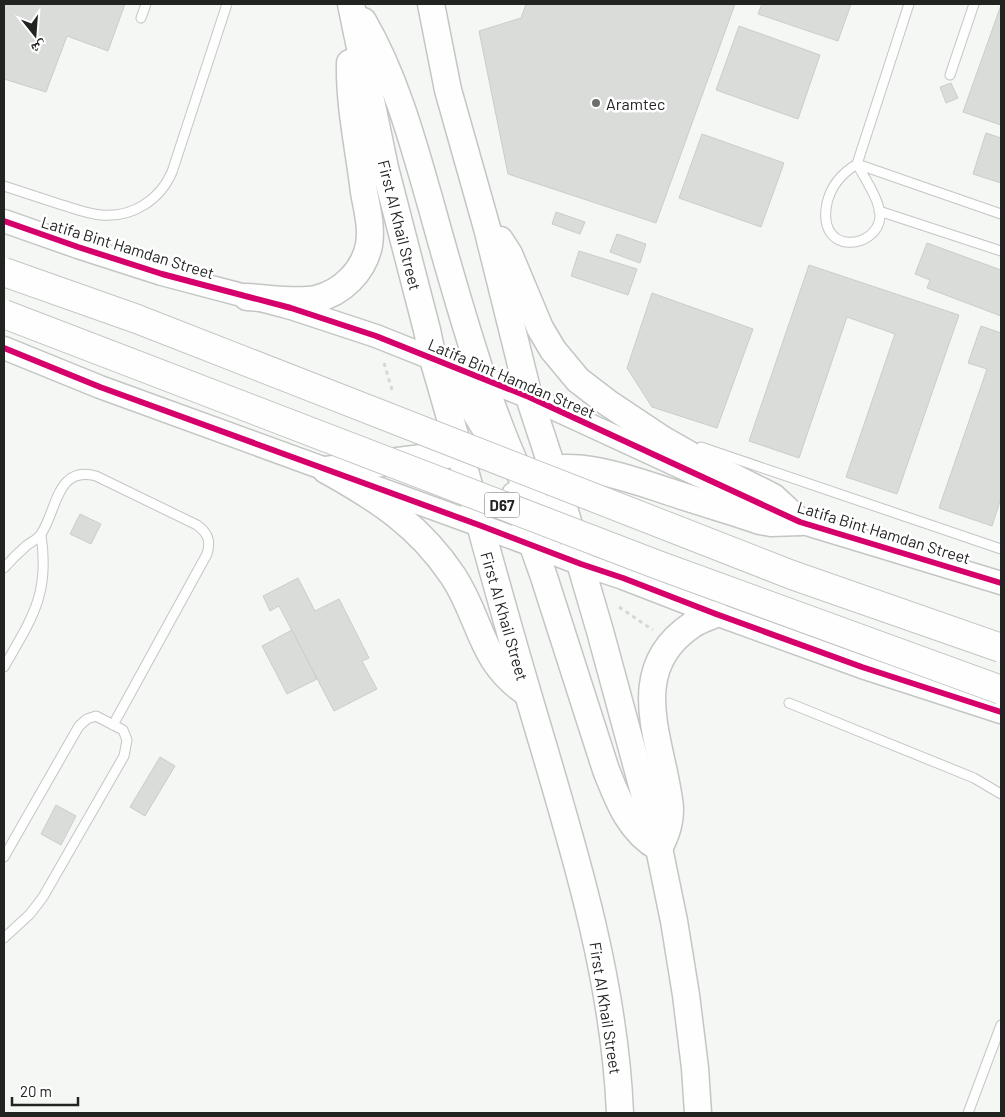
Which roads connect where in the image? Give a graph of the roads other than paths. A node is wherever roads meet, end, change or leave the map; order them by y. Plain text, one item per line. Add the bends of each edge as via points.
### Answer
1 (146, 4) edge
2 (227, 4) edge
3 (431, 4) edge
4 (909, 4) edge
5 (974, 4) edge
6 (352, 7) edge
7 (141, 18) dead end
8 (950, 75) dead end
9 (857, 164) junction
10 (4, 186) edge
11 (879, 211) junction
12 (1001, 214) edge
13 (4, 221) edge
14 (487, 228) junction
15 (1001, 251) edge
16 (4, 272) edge
17 (247, 297) junction
18 (4, 314) edge
19 (4, 348) edge
20 (432, 359) junction
21 (482, 378) junction
22 (529, 397) junction
23 (662, 439) junction
24 (499, 442) junction
25 (461, 453) junction
26 (552, 467) junction
27 (326, 470) junction
28 (515, 479) junction
29 (800, 522) junction
30 (479, 525) junction
31 (41, 535) junction
32 (532, 546) junction
33 (1001, 549) edge
34 (581, 564) junction
35 (4, 568) edge
36 (1001, 582) edge
37 (716, 614) junction
38 (1001, 648) edge
39 (4, 667) edge
40 (1001, 690) edge
41 (527, 693) junction
42 (789, 703) dead end
43 (1001, 712) edge
44 (113, 725) junction
45 (1001, 794) edge
46 (659, 848) junction
47 (4, 857) edge
48 (4, 938) edge
49 (1001, 1025) edge
50 (620, 1113) edge
51 (698, 1113) edge
52 (968, 1113) edge

1 - 7 lane
2 - 10 lane via 172,172 158,195 132,211 101,215
3 - 14 main road via 448,90
4 - 9 lane
5 - 8 lane
6 - 17 main road via 350,75 370,232 366,256 354,275 326,296 302,300
6 - 20 main road, First Al Khail Street via 385,168
6 - 21 main road via 383,60 409,128 460,312
9 - 11 lane
9 - 11 lane via 833,186 826,212 828,230 843,241 859,241 873,233
9 - 12 lane
11 - 15 lane
13 - 17 street, Latifa Bint Hamdan Street via 78,248
14 - 22 main road
14 - 23 main road via 509,254 552,350 587,388
16 - 38 main road, D67, bridge via 146,323 792,574
17 - 20 street, Latifa Bint Hamdan Street via 334,321
18 - 40 main road, D67, bridge via 666,568
19 - 27 street, D67
20 - 21 street, Latifa Bint Hamdan Street
20 - 24 main road
20 - 25 main road, First Al Khail Street
21 - 22 street, Latifa Bint Hamdan Street
21 - 24 main road
22 - 24 main road via 515,427
22 - 26 main road
22 - 29 street, Latifa Bint Hamdan Street
23 - 29 main road via 773,496
23 - 33 lane via 702,448
24 - 25 main road via 478,451
24 - 28 main road
25 - 27 main road
25 - 30 main road, First Al Khail Street
26 - 28 main road
26 - 29 main road via 621,477 760,521
26 - 34 main road
27 - 30 street, D67
27 - 41 main road via 396,513 417,532 453,576 493,660 514,684
28 - 30 main road via 497,494
28 - 32 main road
28 - 34 main road
29 - 36 street, Latifa Bint Hamdan Street
30 - 32 street, D67
30 - 41 main road, First Al Khail Street
31 - 35 lane
31 - 39 lane via 44,571 41,589 29,623
31 - 44 lane via 63,486 77,474 86,473 197,525 209,537 207,554
32 - 34 street, D67
32 - 46 main road via 612,786 634,827
34 - 37 street, D67
34 - 46 main road
37 - 43 street, D67 via 862,667
37 - 46 main road via 692,625 672,643 660,660 653,680 650,701 670,808 670,821
41 - 50 main road, First Al Khail Street via 587,901 607,995
42 - 45 lane via 974,778
44 - 47 lane via 96,716 79,726
44 - 48 lane via 123,730 127,740 124,756 43,897
46 - 51 main road via 686,995 696,1068
49 - 52 lane

